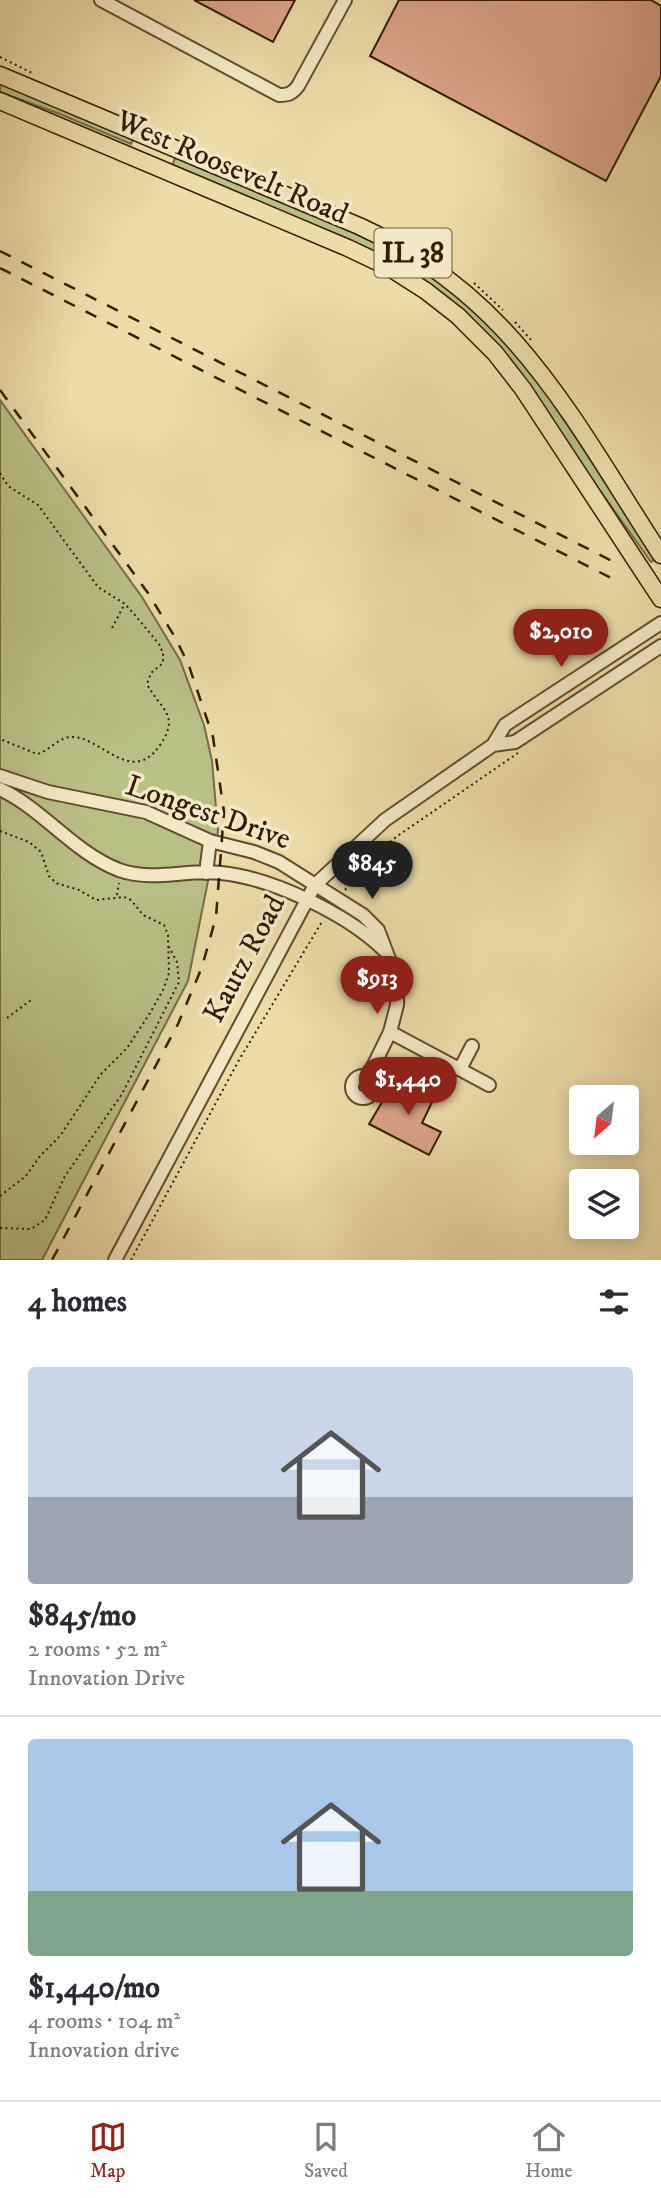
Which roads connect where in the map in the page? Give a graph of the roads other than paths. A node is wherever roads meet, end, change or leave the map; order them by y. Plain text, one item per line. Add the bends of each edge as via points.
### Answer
1 (101, 0) edge
2 (345, 0) edge
3 (0, 75) edge
4 (0, 101) edge
5 (661, 555) edge
6 (661, 599) edge
7 (661, 624) edge
8 (661, 646) edge
9 (493, 745) junction
10 (0, 776) edge
11 (0, 789) edge
12 (210, 841) junction
13 (206, 873) junction
14 (315, 885) junction
15 (307, 900) junction
16 (389, 954) junction
17 (390, 1032) junction
18 (472, 1046) dead end
19 (460, 1069) junction
20 (369, 1077) dead end
21 (489, 1084) dead end
22 (115, 1260) edge

1 - 2 street via 279,95 291,94 299,86
3 - 5 main road, West Roosevelt Road / IL 38 via 359,226 443,273 484,307 528,355
4 - 6 main road, West Roosevelt Road / IL 38 via 348,247 432,295 471,328 510,371
7 - 9 street, Kautz Road via 505,724
8 - 9 street, Kautz Road via 515,742
9 - 14 street, Kautz Road via 384,820
10 - 12 street, Longest Drive via 48,792 146,812
11 - 13 street, Longest Drive via 33,808 76,846 122,871 155,876
12 - 13 street
12 - 14 street, Longest Drive via 279,862
13 - 15 street, Longest Drive via 239,877
14 - 15 street, Kautz Road
14 - 16 street, Longest Drive via 363,915 378,930
15 - 16 street, Longest Drive via 357,926
15 - 22 street, Kautz Road
16 - 17 street, Longest Drive via 397,980
17 - 19 street
17 - 20 street, Longest Drive
18 - 19 street
19 - 21 street

